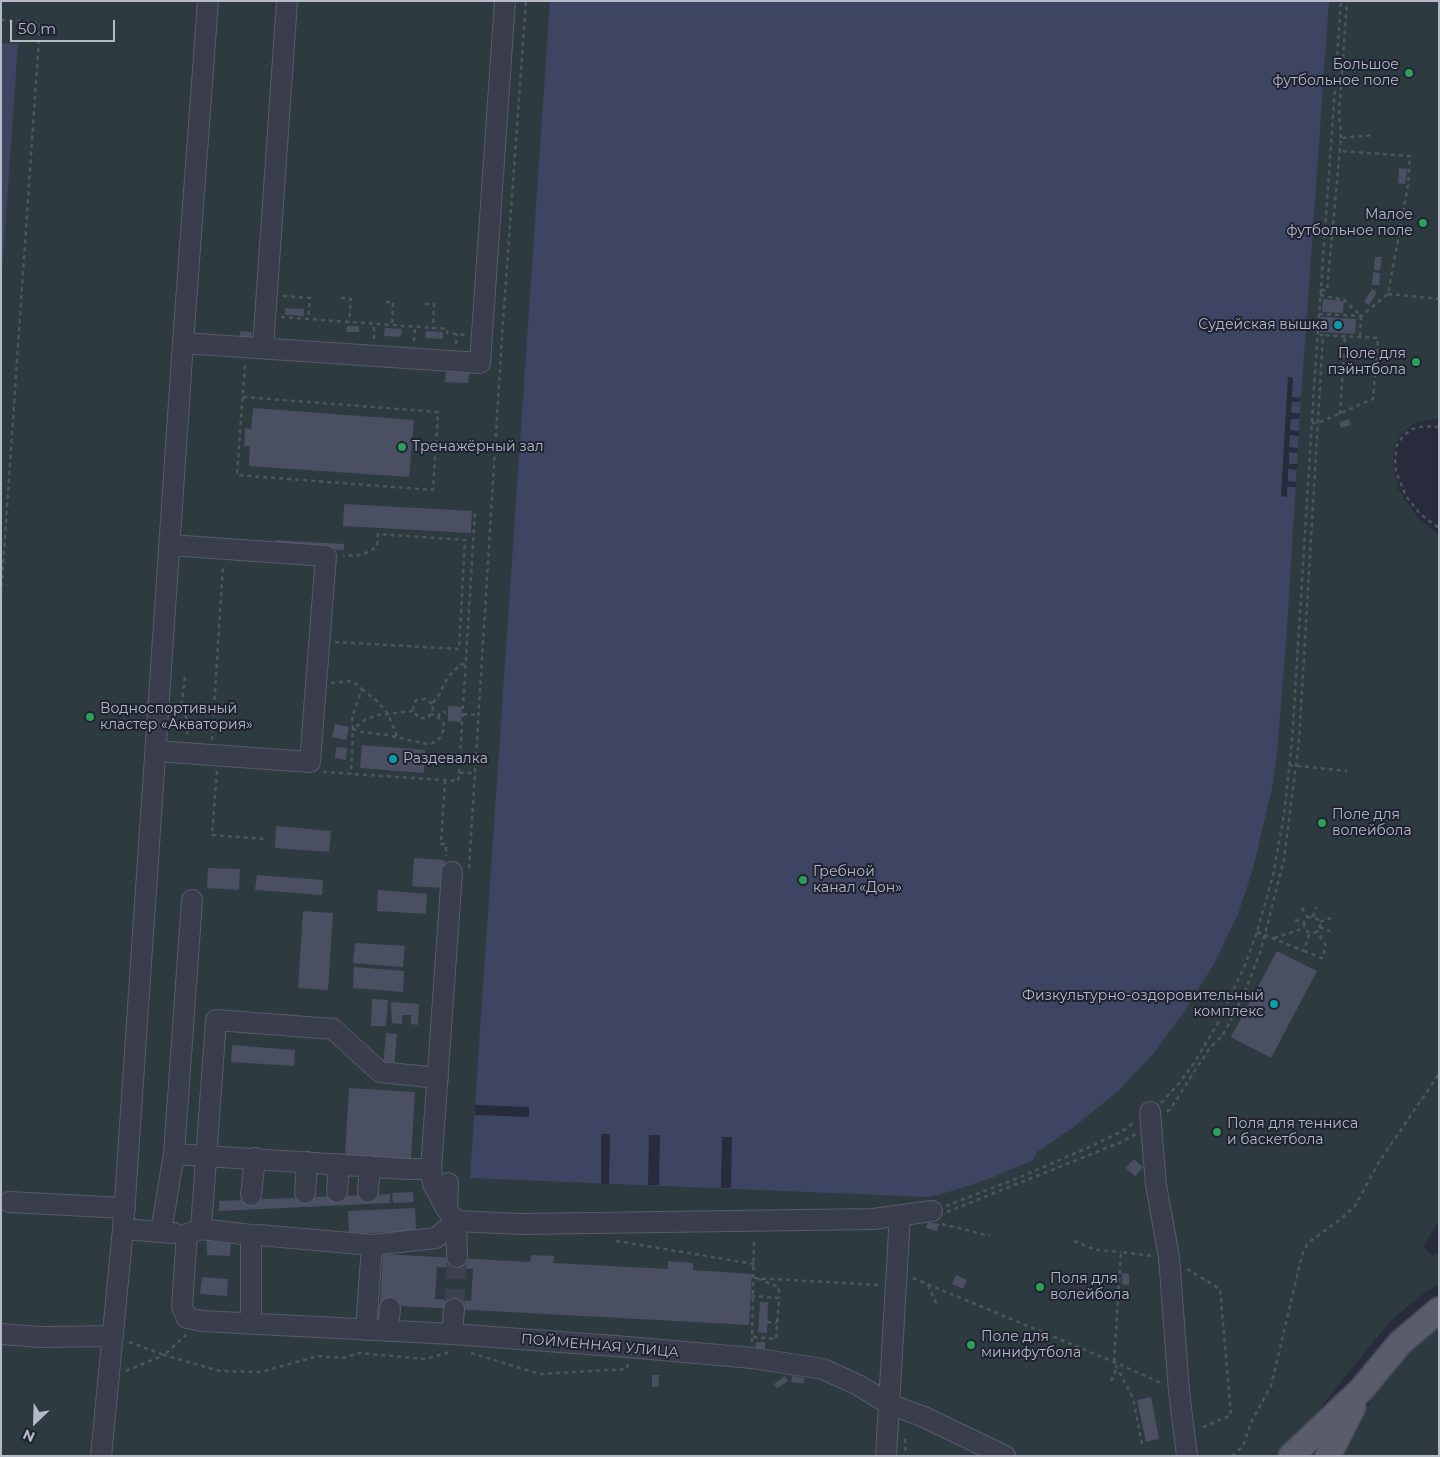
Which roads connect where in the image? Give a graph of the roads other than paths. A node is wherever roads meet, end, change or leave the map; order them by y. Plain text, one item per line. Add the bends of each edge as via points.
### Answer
1 (208, 1) edge
2 (287, 1) edge
3 (505, 1) edge
4 (183, 343) junction
5 (262, 348) junction
6 (170, 545) junction
7 (156, 751) junction
8 (460, 872) road end
9 (192, 900) dead end
10 (438, 1078) junction
11 (1150, 1119) road end
12 (174, 1154) junction
13 (207, 1155) junction
14 (255, 1158) junction
15 (308, 1162) junction
16 (339, 1164) junction
17 (370, 1166) junction
18 (431, 1169) junction
19 (448, 1183) dead end
20 (337, 1192) dead end
21 (368, 1192) dead end
22 (305, 1193) dead end
23 (251, 1195) dead end
24 (17, 1207) dead end
25 (125, 1208) junction
26 (452, 1215) junction
27 (900, 1215) junction
28 (938, 1216) road end
29 (123, 1229) junction
30 (161, 1232) junction
31 (194, 1232) junction
32 (259, 1235) dead end
33 (372, 1245) junction
34 (457, 1257) tunnel mouth
35 (390, 1308) dead end
36 (454, 1309) tunnel mouth
37 (1439, 1310) edge
38 (251, 1323) junction
39 (366, 1330) junction
40 (388, 1331) junction
41 (1, 1334) edge
42 (113, 1336) junction
43 (456, 1342) junction
44 (1362, 1389) junction
45 (889, 1404) junction
46 (101, 1456) edge
47 (886, 1456) edge
48 (1005, 1456) edge
49 (1187, 1456) edge
50 (1292, 1456) edge
51 (1328, 1456) edge

1 - 4 street
2 - 5 street via 276,314
3 - 5 street via 480,363
4 - 5 street
4 - 6 street
6 - 7 street
6 - 7 street via 326,556 310,762
7 - 25 street
8 - 10 street
9 - 12 street
10 - 13 street via 380,1072 333,1029 216,1020
10 - 18 street
11 - 49 street via 1156,1185 1168,1258
12 - 13 street
12 - 30 street
13 - 14 street
13 - 31 street
14 - 15 street
14 - 23 street
15 - 16 street
15 - 22 street
16 - 17 street
16 - 20 street
17 - 18 street
17 - 21 street
18 - 26 street via 432,1184
19 - 26 street
24 - 25 street
25 - 29 street
26 - 27 street via 520,1224 873,1219
26 - 33 street via 436,1238
26 - 34 street
27 - 28 street
27 - 45 street
29 - 30 street
29 - 42 street
30 - 31 street
31 - 38 street via 252,1235
31 - 38 street, ПОЙМЕННАЯ УЛИЦА via 182,1308 187,1318
32 - 33 street
33 - 39 street
35 - 40 street
36 - 43 street
37 - 44 main road via 1400,1343
38 - 39 street, ПОЙМЕННАЯ УЛИЦА
39 - 40 street, ПОЙМЕННАЯ УЛИЦА
40 - 43 street, ПОЙМЕННАЯ УЛИЦА
41 - 42 street
42 - 46 street
43 - 45 street, ПОЙМЕННАЯ УЛИЦА via 628,1347 752,1358 822,1369
44 - 50 main road
44 - 51 main road
45 - 47 street
45 - 48 street, ПОЙМЕННАЯ УЛИЦА

